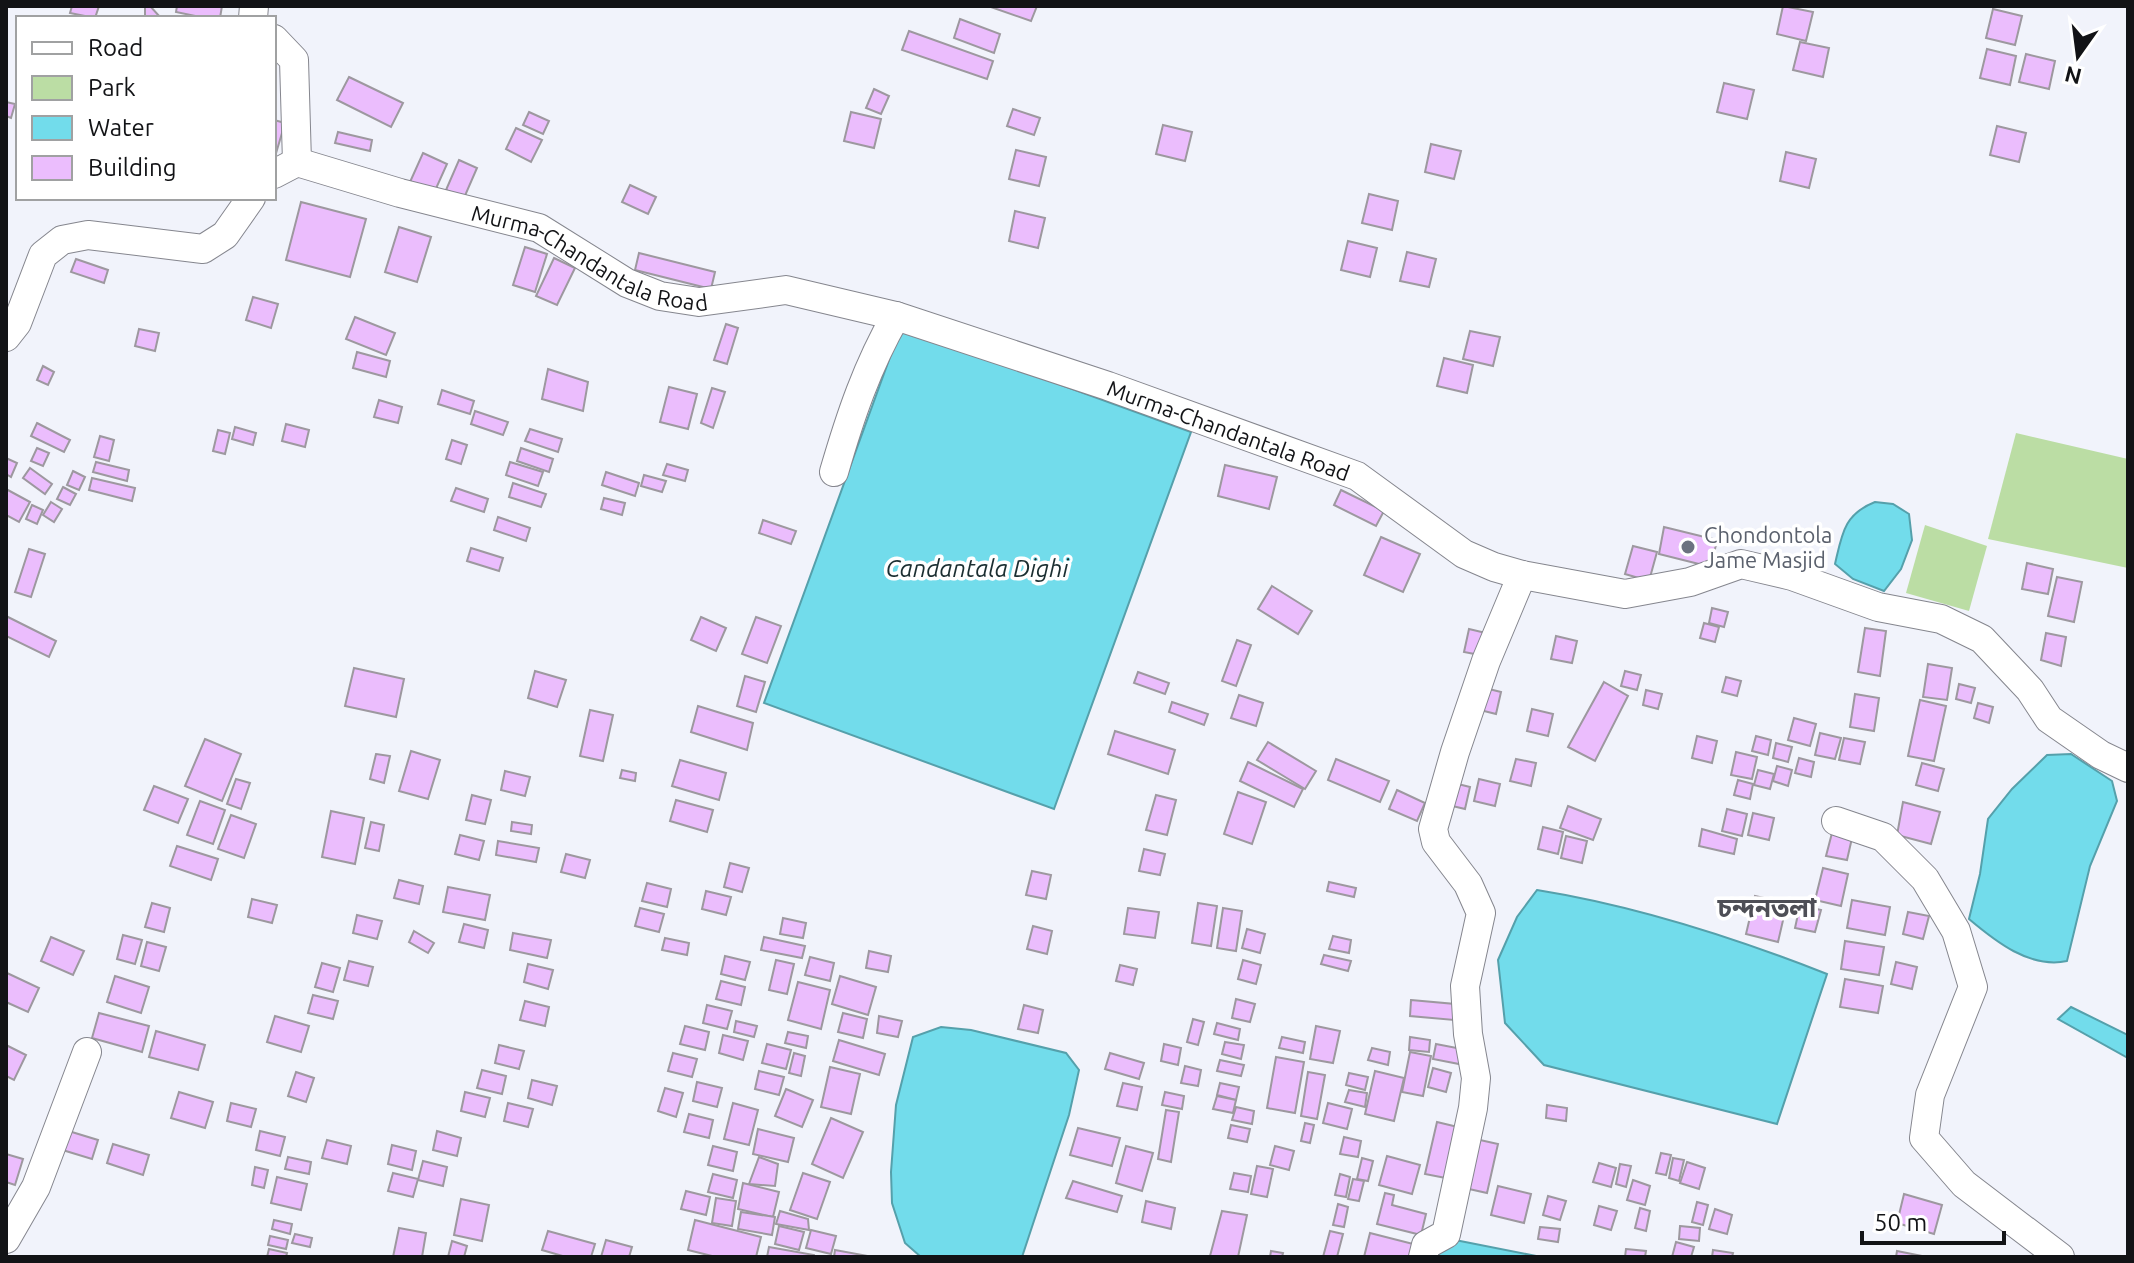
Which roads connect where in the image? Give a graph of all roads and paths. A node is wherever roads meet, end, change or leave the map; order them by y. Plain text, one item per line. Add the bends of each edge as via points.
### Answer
1 (276, 41) edge
2 (286, 168) edge
3 (250, 200) edge
4 (896, 316) junction
5 (6, 337) edge
6 (834, 472) dead end
7 (1522, 575) junction
8 (2128, 768) edge
9 (1836, 821) dead end
10 (87, 1052) dead end
11 (6, 1239) edge
12 (1423, 1257) edge
13 (2060, 1257) edge

1 - 2 street via 294,60
2 - 4 street, Murma-Chandantala Road via 539,228 606,271 660,296 699,302 786,290
3 - 5 street via 225,235 203,249 88,235 62,240 43,255 17,323
4 - 6 street via 857,396
4 - 7 street, Murma-Chandantala Road via 1357,476 1464,554
7 - 8 street, Murma-Chandantala Road via 1625,594 1690,582 1741,564 1878,607 1941,619 1982,639 2030,690 2049,719
7 - 12 street via 1482,674 1433,829 1481,913 1465,986 1476,1078 1473,1108 1446,1234 1426,1245
9 - 13 street via 1883,837 1925,879 1956,931 1973,987 1930,1095 1924,1138 1964,1184
10 - 11 street via 36,1187

